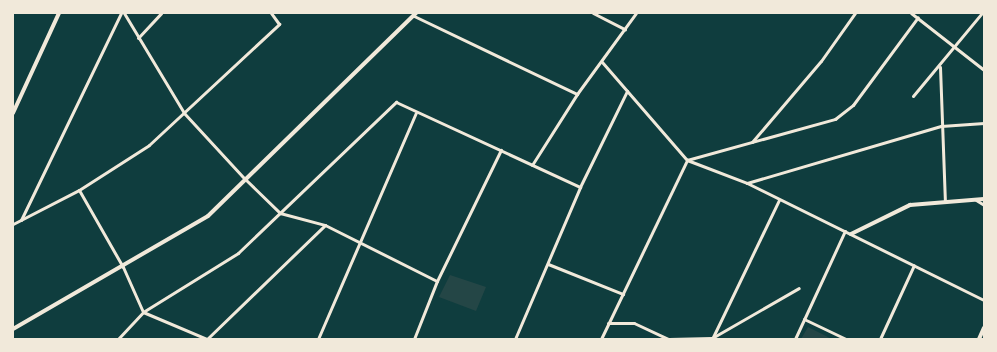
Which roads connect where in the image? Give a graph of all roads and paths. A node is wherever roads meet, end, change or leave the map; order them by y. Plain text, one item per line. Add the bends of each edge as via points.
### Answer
1 (60, 13) edge
2 (121, 13) edge
3 (124, 13) edge
4 (161, 13) edge
5 (271, 13) edge
6 (593, 13) edge
7 (636, 13) edge
8 (855, 13) edge
9 (911, 13) edge
10 (982, 13) edge
11 (415, 14) edge
12 (918, 17) junction
13 (625, 29) junction
14 (138, 38) junction
15 (955, 48) junction
16 (602, 62) junction
17 (940, 67) junction
18 (984, 70) edge
19 (627, 91) junction
20 (577, 94) junction
21 (913, 96) dead end
22 (13, 113) edge
23 (184, 113) junction
24 (416, 113) junction
25 (984, 123) edge
26 (941, 126) junction
27 (752, 142) junction
28 (501, 150) junction
29 (687, 160) junction
30 (532, 165) junction
31 (245, 179) junction
32 (747, 183) junction
33 (580, 187) junction
34 (79, 190) junction
35 (984, 199) edge
36 (779, 200) junction
37 (976, 200) junction
38 (945, 202) junction
39 (984, 205) edge
40 (280, 212) junction
41 (21, 220) junction
42 (13, 224) edge
43 (324, 225) junction
44 (845, 231) junction
45 (851, 234) junction
46 (358, 244) junction
47 (548, 264) junction
48 (914, 265) junction
49 (123, 267) junction
50 (437, 282) junction
51 (799, 288) dead end
52 (623, 294) junction
53 (984, 300) edge
54 (143, 312) junction
55 (804, 319) junction
56 (608, 324) junction
57 (984, 328) edge
58 (13, 330) edge
59 (712, 338) edge
60 (118, 339) edge
61 (207, 339) edge
62 (318, 339) edge
63 (414, 339) edge
64 (515, 339) edge
65 (601, 339) edge
66 (795, 339) edge
67 (846, 339) edge
68 (880, 339) edge
69 (979, 339) edge

1 - 22 street
2 - 41 street
3 - 14 street
4 - 14 street
5 - 23 street via 279,24
6 - 13 street
7 - 13 street
8 - 27 street via 821,61
9 - 12 street
10 - 15 street
11 - 20 street
11 - 31 street
12 - 15 street
12 - 27 street via 853,105 835,119
13 - 16 street
14 - 23 street
15 - 17 street
15 - 18 street
16 - 19 street
16 - 20 street
17 - 21 street
17 - 26 street
19 - 29 street
19 - 33 street
20 - 30 street
23 - 31 street
23 - 34 street via 149,145
24 - 28 street
24 - 40 street via 396,102
24 - 46 street
25 - 26 street
26 - 32 street
26 - 38 street
27 - 29 street
28 - 30 street
28 - 50 street
29 - 32 street
29 - 52 street
30 - 33 street
31 - 40 street
31 - 49 street via 208,216
32 - 36 street
33 - 47 street
34 - 41 street
34 - 49 street
35 - 37 street
36 - 44 street
36 - 59 street
37 - 38 street
37 - 39 street
38 - 45 street via 910,205
40 - 43 street
40 - 54 street via 238,253
41 - 42 street
43 - 46 street
43 - 61 street
44 - 45 street
44 - 55 street
45 - 48 street
46 - 50 street
46 - 62 street
47 - 52 street
47 - 64 street
48 - 53 street
48 - 68 street
49 - 54 street
49 - 58 street
50 - 63 street
51 - 59 street
52 - 56 street
54 - 60 street
54 - 61 street
55 - 66 street
55 - 67 street
56 - 59 street via 634,323 670,339
56 - 65 street
57 - 69 street

